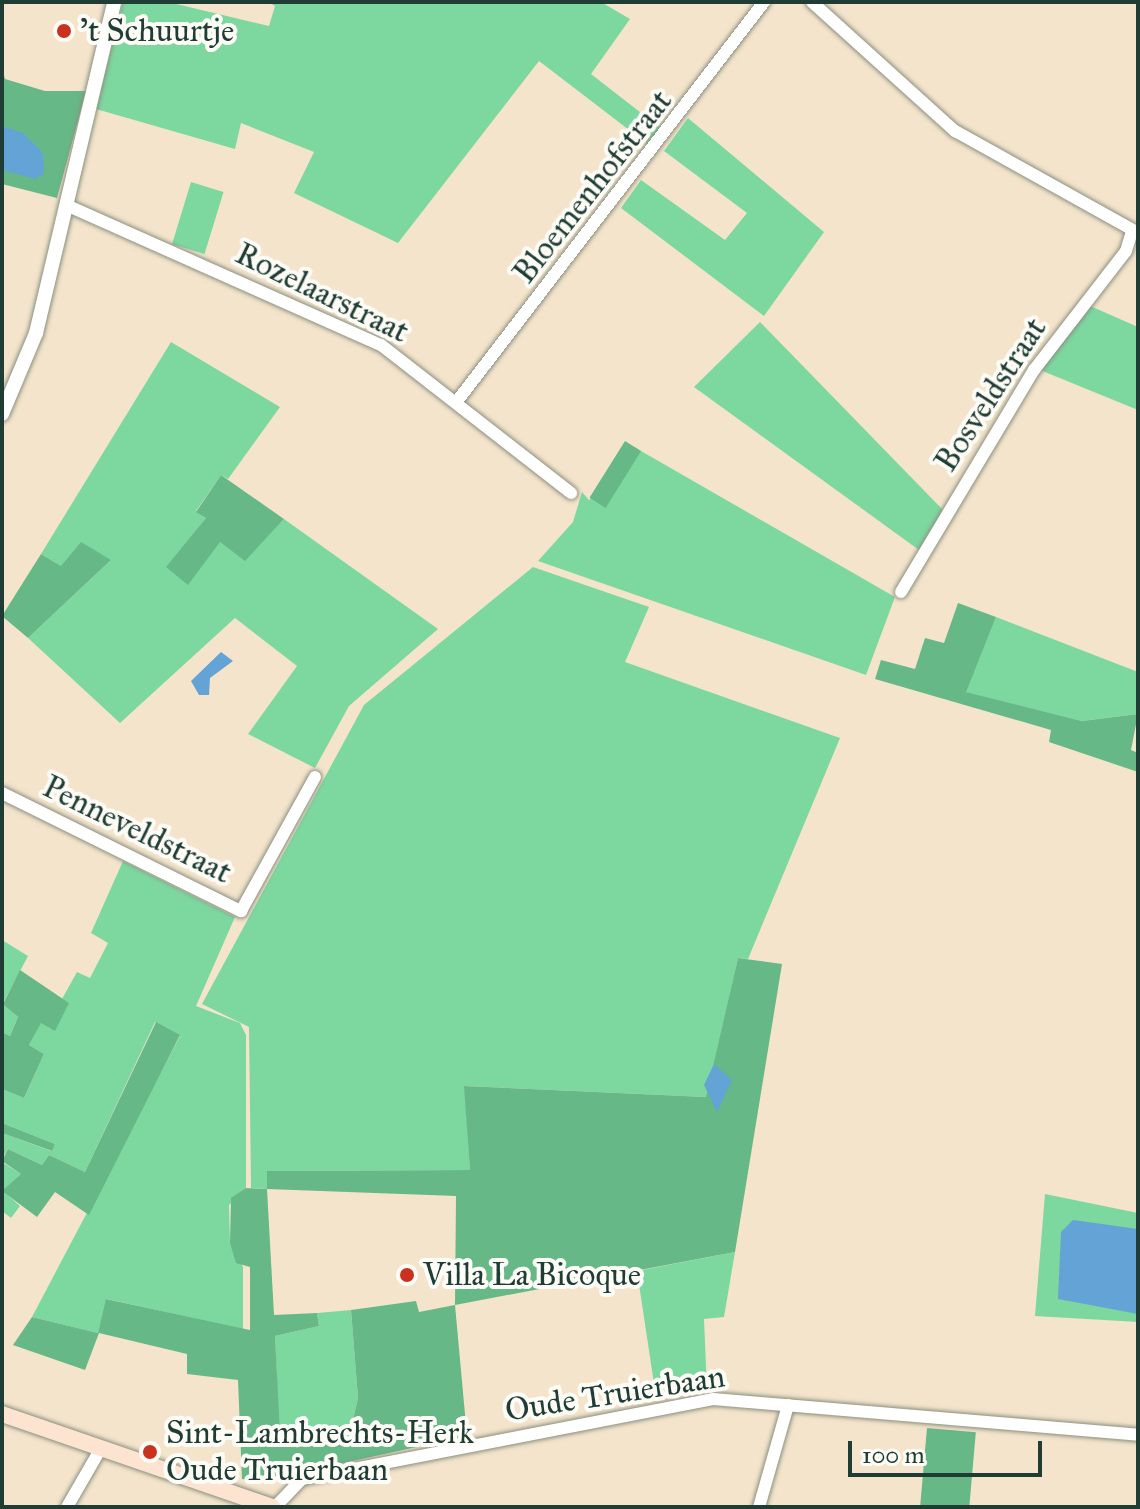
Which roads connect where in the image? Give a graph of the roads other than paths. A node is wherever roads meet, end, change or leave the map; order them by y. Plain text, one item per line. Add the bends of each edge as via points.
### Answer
1 (114, 2) edge
2 (764, 2) edge
3 (812, 2) edge
4 (66, 205) junction
5 (1135, 232) edge
6 (458, 400) junction
7 (2, 414) edge
8 (571, 493) dead end
9 (901, 592) dead end
10 (315, 777) dead end
11 (2, 793) edge
12 (788, 1405) junction
13 (2, 1414) edge
14 (1138, 1435) edge
15 (101, 1448) junction
16 (67, 1507) edge
17 (274, 1507) edge
18 (759, 1507) edge

1 - 4 street
2 - 6 street, Bloemenhofstraat
3 - 5 street, Bosveldstraat via 955,131
4 - 6 street, Rozelaarstraat via 342,326
4 - 7 street via 36,333
5 - 9 street, Bosveldstraat via 1034,370
6 - 8 street, Rozelaarstraat
10 - 11 street, Penneveldstraat via 241,911
12 - 14 street, Oude Truierbaan
12 - 17 street, Oude Truierbaan via 705,1400 460,1446 302,1479
12 - 18 street
13 - 15 main road
15 - 16 street
15 - 17 main road

